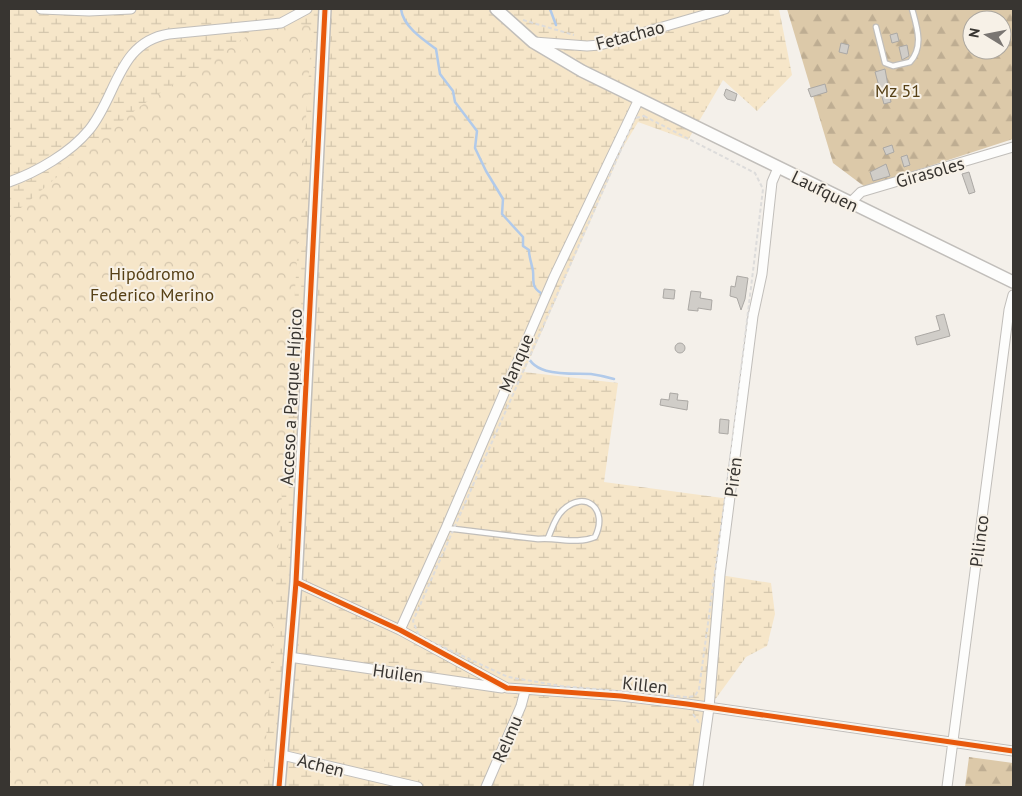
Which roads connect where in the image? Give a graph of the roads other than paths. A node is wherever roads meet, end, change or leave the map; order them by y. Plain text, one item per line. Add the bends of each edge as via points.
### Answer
1 (41, 9) edge
2 (131, 9) edge
3 (307, 9) edge
4 (325, 9) edge
5 (496, 9) edge
6 (725, 9) edge
7 (912, 9) edge
8 (876, 27) dead end
9 (533, 42) junction
10 (639, 98) junction
11 (1013, 147) edge
12 (778, 168) junction
13 (9, 182) edge
14 (850, 203) junction
15 (1013, 282) edge
16 (1013, 295) edge
17 (450, 529) junction
18 (548, 538) junction
19 (296, 582) junction
20 (400, 630) junction
21 (289, 657) junction
22 (507, 688) junction
23 (525, 691) junction
24 (709, 708) junction
25 (953, 743) junction
26 (1013, 751) edge
27 (282, 755) junction
28 (279, 787) edge
29 (418, 787) edge
30 (486, 787) edge
31 (698, 787) edge
32 (947, 787) edge

1 - 2 street
3 - 13 street via 281,24 156,36 133,53 97,117 79,141 33,172
4 - 19 street, Acceso a Parque Hípico
5 - 9 street, Laufquen
6 - 9 street, Fetachao via 600,45
7 - 8 lane via 919,35 918,47 910,62 893,66 885,63
9 - 10 street, Laufquen via 582,71
10 - 12 street, Laufquen
10 - 17 street, Manque via 554,277
11 - 14 street, Girasoles via 861,192
12 - 14 street, Laufquen
12 - 24 street, Pirén via 772,182 762,274 753,316 720,576
14 - 15 street, Laufquen
16 - 25 street, Pilinco
17 - 18 lane
17 - 20 street, Manque
18 - 18 lane via 577,542 595,537 599,522 596,507 582,502 564,509 556,518
19 - 20 street, Killen
19 - 21 street, Acceso a Parque Hípico
20 - 22 street, Killen
21 - 22 street, Huilen
21 - 27 street, Acceso a Parque Hípico
22 - 23 street, Killen
23 - 24 street, Killen via 621,696
23 - 30 street, Relmu
24 - 25 street, Killen
24 - 31 street, Pirén
25 - 26 street, Killen
25 - 32 street, Pilinco
27 - 28 street, Acceso a Parque Hípico
27 - 29 street, Achen

